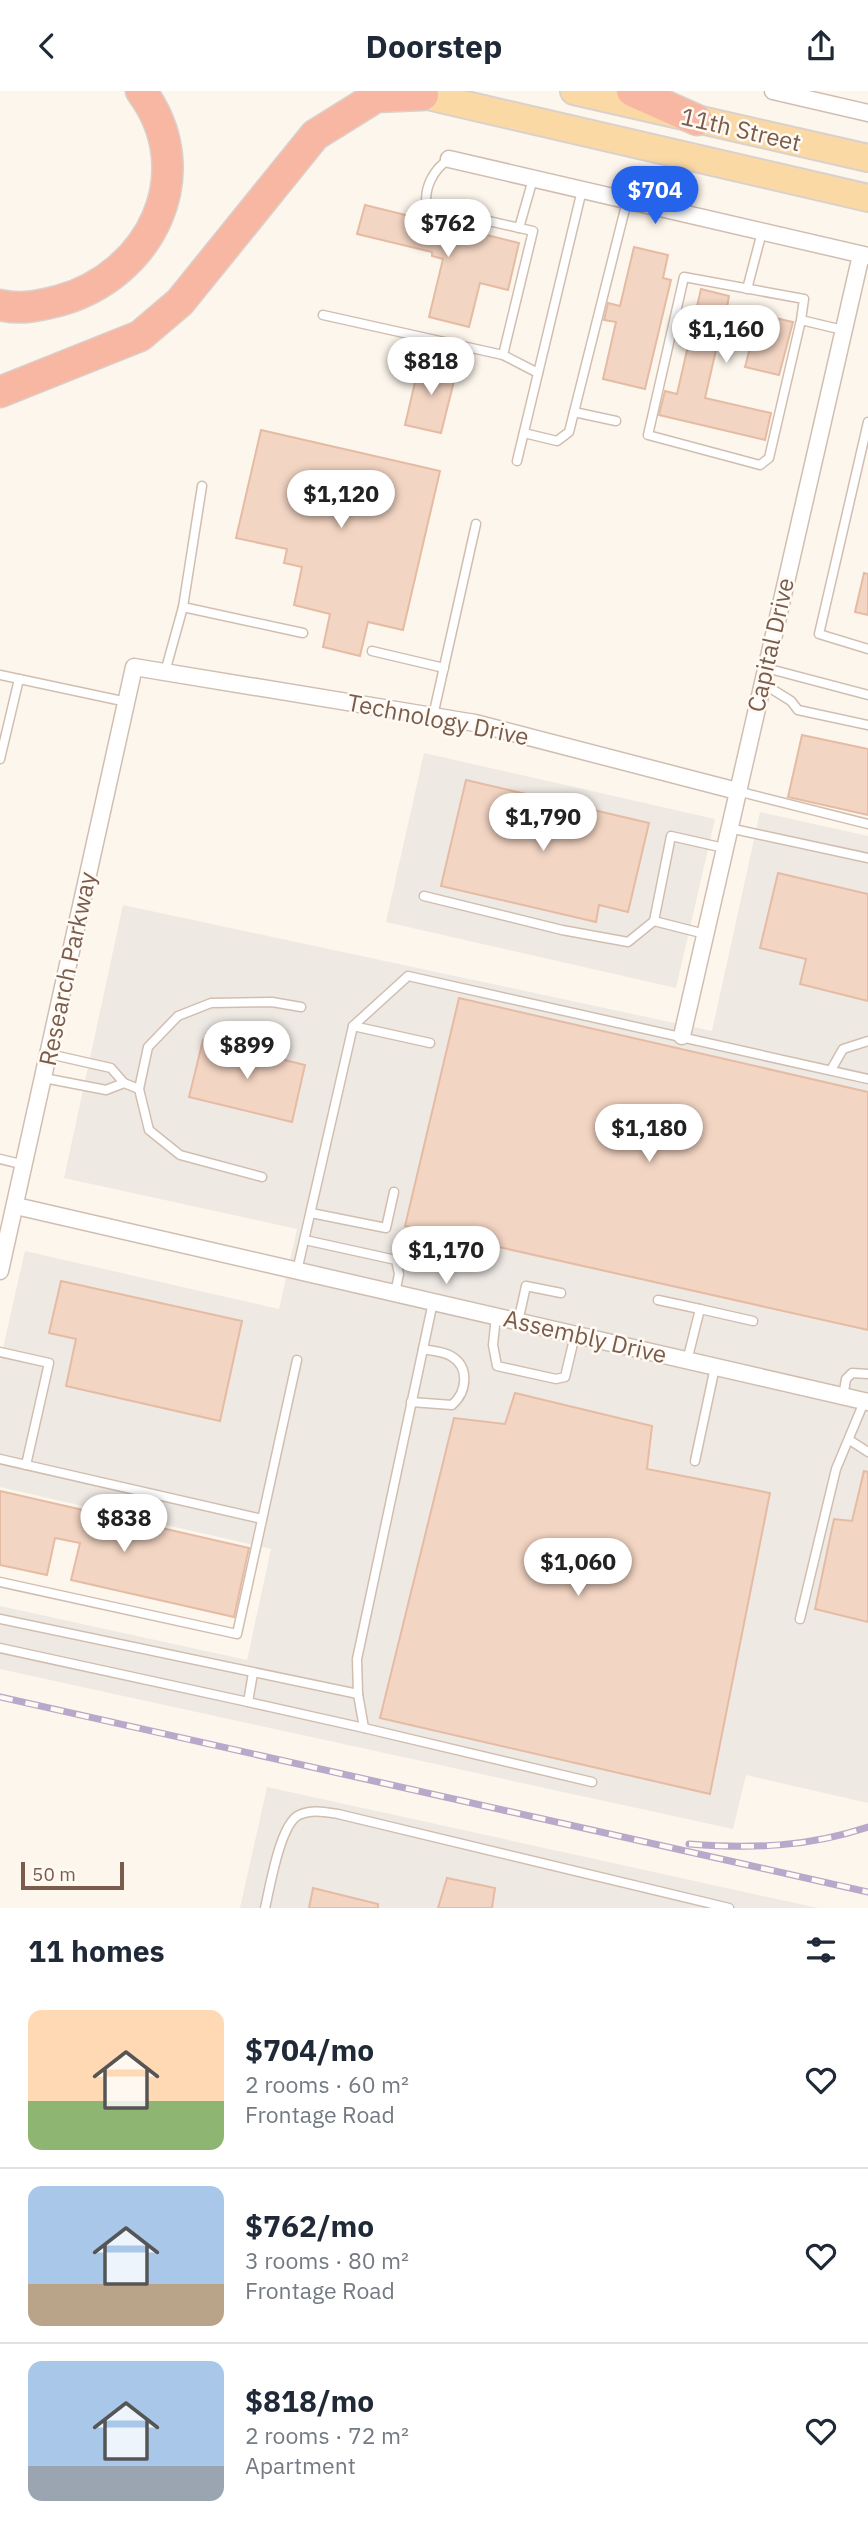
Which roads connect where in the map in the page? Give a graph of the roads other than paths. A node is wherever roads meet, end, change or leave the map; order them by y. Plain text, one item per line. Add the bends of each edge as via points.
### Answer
1 (141, 91) edge
2 (574, 91) edge
3 (632, 91) edge
4 (773, 91) edge
5 (414, 93) edge
6 (825, 97) edge
7 (868, 113) edge
8 (697, 120) junction
9 (868, 158) edge
10 (449, 159) joint
11 (533, 179) junction
12 (582, 190) junction
13 (868, 198) edge
14 (627, 201) junction
15 (519, 228) junction
16 (762, 232) junction
17 (864, 255) edge
18 (747, 289) junction
19 (0, 305) edge
20 (323, 315) dead end
21 (801, 320) junction
22 (844, 330) junction
23 (503, 355) junction
24 (537, 373) junction
25 (0, 392) edge
26 (574, 412) junction
27 (616, 421) dead end
28 (868, 422) edge
29 (524, 433) junction
30 (517, 461) dead end
31 (202, 486) dead end
32 (476, 524) dead end
33 (183, 607) junction
34 (303, 633) dead end
35 (868, 649) edge
36 (372, 651) dead end
37 (135, 667) joint
38 (444, 668) junction
39 (165, 672) junction
40 (0, 675) edge
41 (764, 676) junction
42 (19, 679) junction
43 (868, 695) edge
44 (127, 702) junction
45 (433, 716) junction
46 (868, 725) edge
47 (0, 759) edge
48 (737, 791) junction
49 (868, 824) edge
50 (729, 828) junction
51 (724, 848) junction
52 (868, 858) edge
53 (424, 896) dead end
54 (654, 921) junction
55 (705, 934) junction
56 (301, 1007) dead end
57 (353, 1026) junction
58 (682, 1036) junction
59 (868, 1041) edge
60 (430, 1043) dead end
61 (49, 1054) junction
62 (831, 1070) junction
63 (44, 1078) junction
64 (868, 1079) edge
65 (124, 1083) junction
66 (139, 1089) junction
67 (0, 1159) edge
68 (25, 1165) junction
69 (262, 1177) dead end
70 (394, 1192) dead end
71 (16, 1206) junction
72 (311, 1213) junction
73 (305, 1240) junction
74 (0, 1271) edge
75 (297, 1271) junction
76 (395, 1293) junction
77 (561, 1293) dead end
78 (658, 1300) dead end
79 (433, 1302) junction
80 (699, 1309) junction
81 (496, 1317) junction
82 (753, 1321) dead end
83 (518, 1322) junction
84 (575, 1335) junction
85 (423, 1349) junction
86 (0, 1352) edge
87 (297, 1360) dead end
88 (687, 1361) junction
89 (715, 1367) junction
90 (868, 1374) edge
91 (843, 1397) junction
92 (411, 1402) junction
93 (866, 1402) edge
94 (851, 1441) junction
95 (868, 1452) edge
96 (0, 1459) edge
97 (695, 1461) dead end
98 (26, 1465) junction
99 (262, 1519) junction
100 (0, 1582) edge
101 (0, 1619) edge
102 (800, 1619) dead end
103 (0, 1648) edge
104 (253, 1673) junction
105 (358, 1694) junction
106 (248, 1702) junction
107 (364, 1728) junction
108 (592, 1781) dead end
109 (265, 1908) edge
110 (729, 1908) edge

1 - 19 highway via 165,141 167,185 155,223 134,258 79,295 16,309
2 - 8 main road, 11th Street
3 - 8 highway
4 - 6 street
5 - 13 main road, 11th Street
5 - 25 highway via 376,97 315,135 180,302 140,336
6 - 7 street
8 - 9 main road, 11th Street
10 - 11 street
10 - 15 lane via 434,174 428,207
11 - 12 street
11 - 15 lane
12 - 14 street
12 - 24 lane
14 - 16 street
14 - 26 lane
15 - 23 lane via 533,232
16 - 17 street
16 - 18 lane
17 - 22 street, Capital Drive
18 - 21 lane via 804,299
18 - 21 lane via 684,277 648,435 760,465 769,458
20 - 23 lane
21 - 22 lane
22 - 41 street, Capital Drive
23 - 24 lane
24 - 29 lane
26 - 27 lane
26 - 29 lane via 565,438 557,441
28 - 35 lane via 819,634
29 - 30 lane
31 - 33 lane
32 - 38 lane
33 - 34 lane
33 - 39 lane
36 - 38 lane
37 - 39 street, Technology Drive
37 - 44 street, Research Parkway
38 - 45 lane
39 - 45 street, Technology Drive
40 - 42 lane
41 - 43 lane
41 - 46 lane via 798,710
41 - 48 street, Capital Drive
42 - 44 lane
42 - 47 lane
44 - 61 street, Research Parkway
45 - 48 street, Technology Drive
48 - 49 lane
48 - 50 street, Capital Drive
50 - 51 street, Capital Drive
50 - 52 lane
51 - 54 lane via 671,836
51 - 55 street, Capital Drive
53 - 54 lane via 628,942
54 - 55 lane
55 - 58 street, Capital Drive
56 - 66 lane via 211,1003 178,1016 148,1047
57 - 58 lane via 408,976
57 - 60 lane
57 - 72 lane
58 - 62 lane
59 - 62 lane via 843,1049
61 - 63 street, Research Parkway
61 - 65 lane via 111,1068
62 - 64 lane
63 - 65 lane via 106,1090
63 - 68 street, Research Parkway
65 - 66 lane
66 - 69 lane via 149,1130 180,1155
67 - 68 lane
68 - 71 street, Research Parkway
70 - 72 lane via 386,1228
71 - 74 street, Research Parkway
71 - 75 street, Assembly Drive
72 - 73 lane
73 - 75 lane
73 - 76 lane via 396,1260
75 - 76 street, Assembly Drive
76 - 79 street, Assembly Drive
77 - 83 lane via 526,1286
78 - 80 lane
79 - 81 street, Assembly Drive
79 - 85 lane
80 - 82 lane
80 - 88 lane
81 - 83 street, Assembly Drive
81 - 84 lane via 493,1345 497,1366 565,1377
83 - 84 street, Assembly Drive
84 - 88 street, Assembly Drive
85 - 92 lane
85 - 92 lane via 458,1361 465,1380 463,1391 452,1405 444,1407
86 - 98 lane via 49,1363
87 - 99 lane
88 - 89 street, Assembly Drive
89 - 91 street, Assembly Drive
89 - 97 lane
90 - 91 lane via 852,1373 846,1379
91 - 93 street, Assembly Drive
92 - 105 lane via 357,1659
93 - 94 lane
94 - 95 lane
94 - 102 lane via 836,1469
96 - 98 lane
98 - 99 lane
99 - 100 lane via 237,1634
101 - 104 lane
103 - 106 lane
104 - 105 lane
104 - 106 lane
105 - 107 lane
106 - 107 lane
107 - 108 lane
109 - 110 lane via 287,1826 297,1815 313,1811

